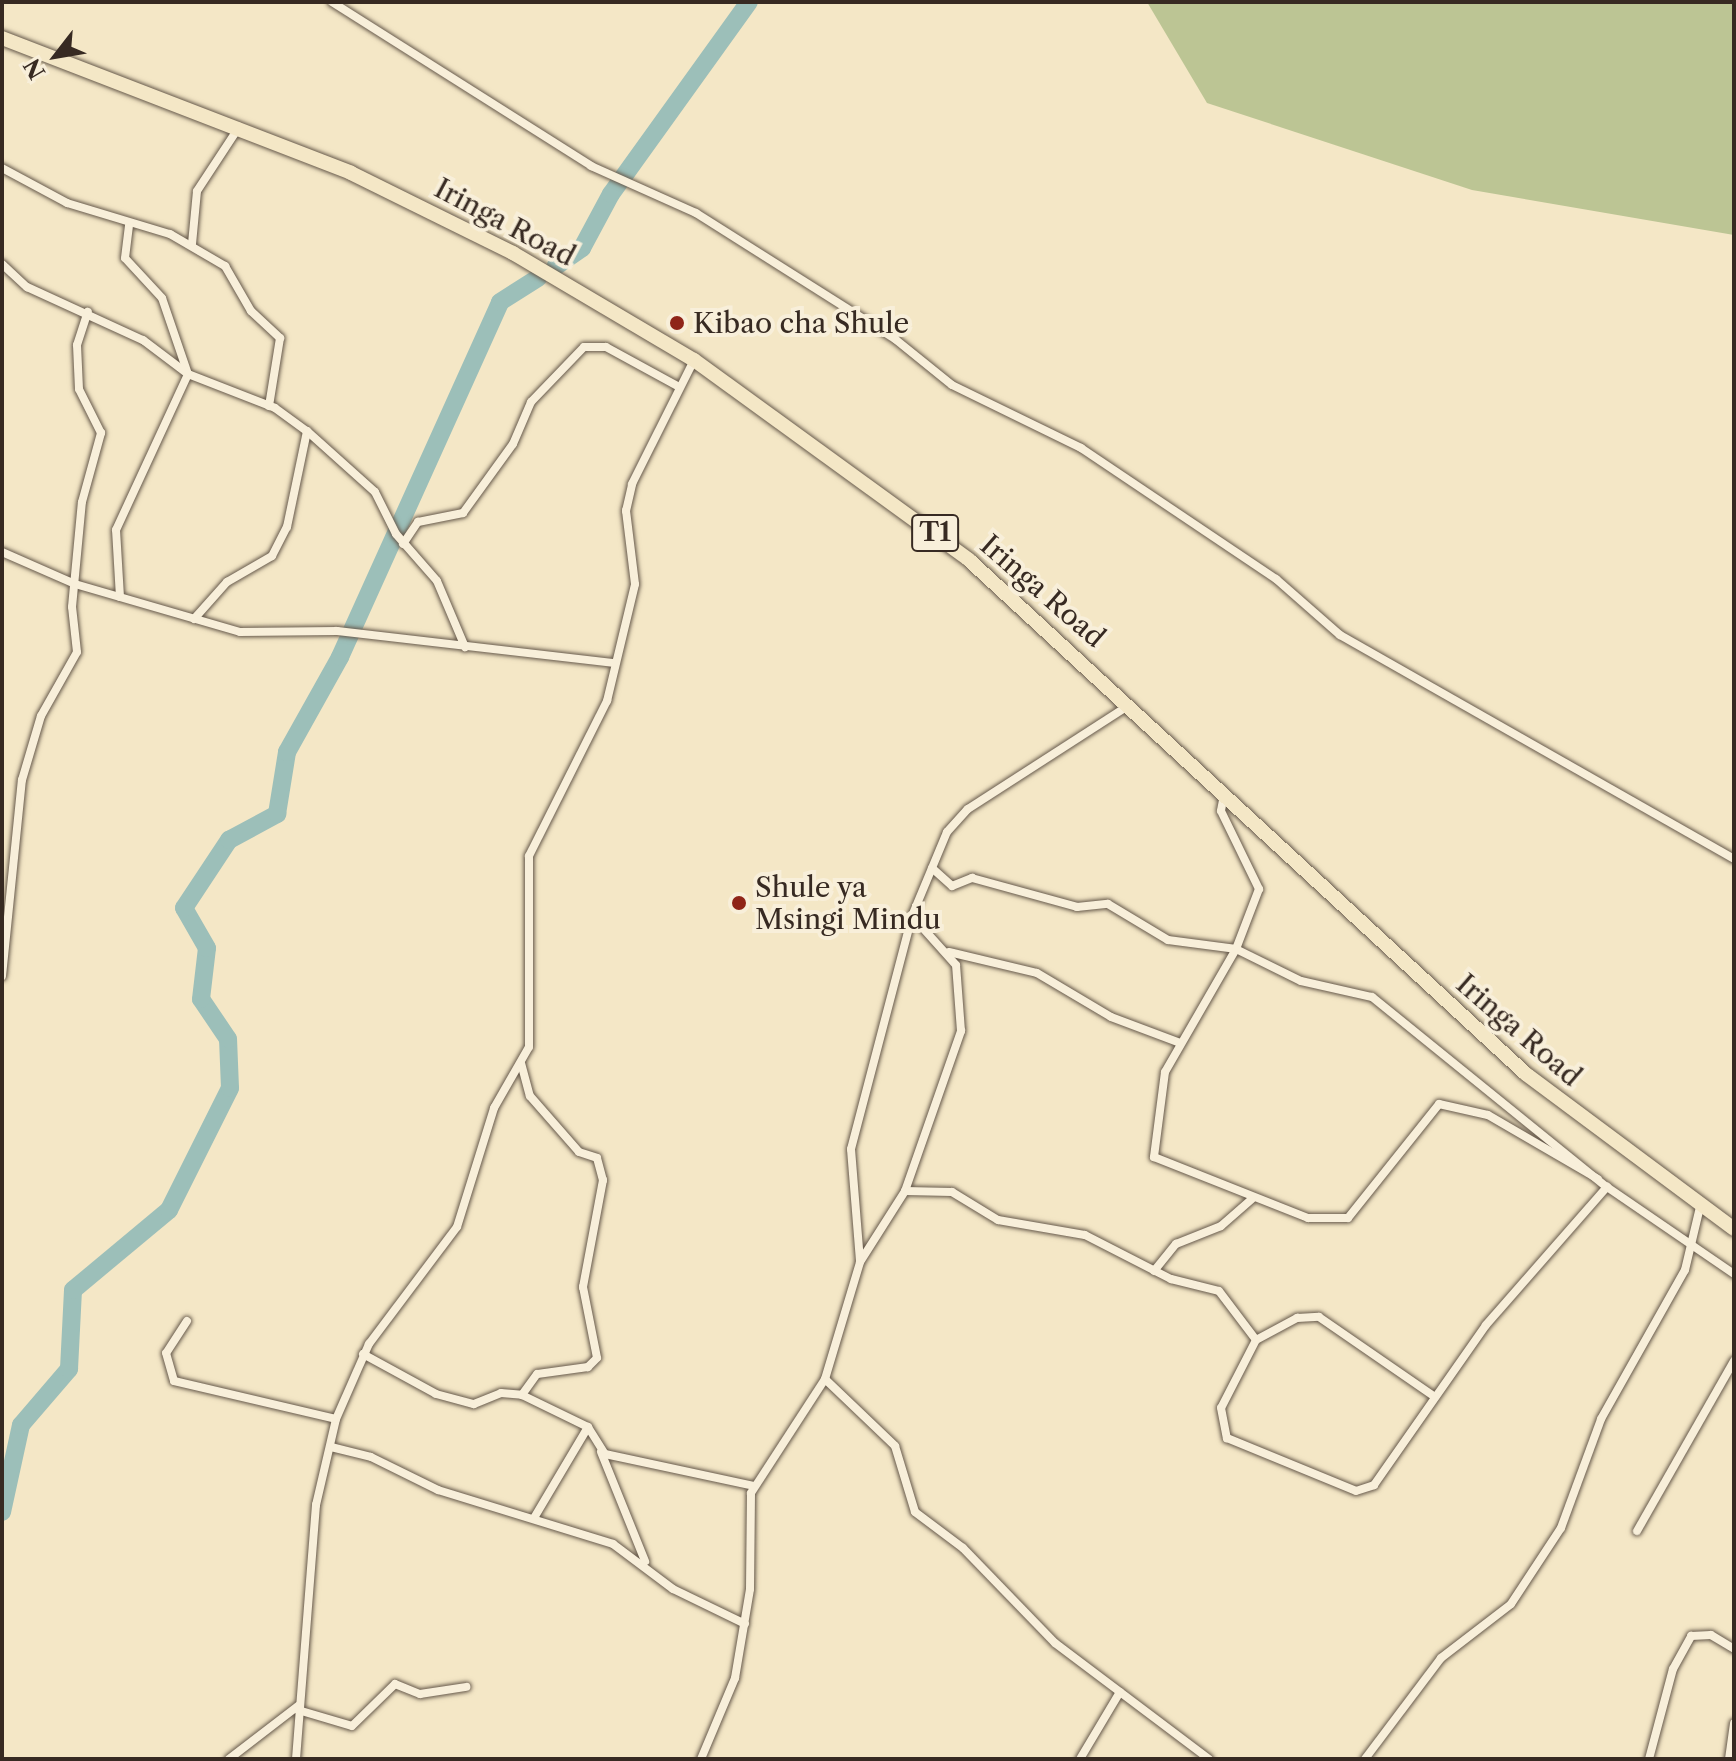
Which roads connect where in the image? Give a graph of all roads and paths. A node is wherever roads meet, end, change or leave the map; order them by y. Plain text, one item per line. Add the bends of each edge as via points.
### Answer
1 (332, 2) edge
2 (4, 43) edge
3 (240, 125) junction
4 (2, 168) edge
5 (129, 224) junction
6 (192, 244) junction
7 (2, 264) edge
8 (88, 312) junction
9 (694, 360) junction
10 (188, 374) junction
11 (679, 387) junction
12 (269, 406) junction
13 (307, 431) junction
14 (403, 544) junction
15 (2, 552) edge
16 (75, 584) junction
17 (120, 597) junction
18 (194, 619) junction
19 (465, 647) junction
20 (615, 663) junction
21 (1132, 704) junction
22 (1224, 795) junction
23 (1734, 859) edge
24 (932, 868) junction
25 (912, 916) junction
26 (1236, 949) junction
27 (949, 952) junction
28 (2, 976) edge
29 (1180, 1043) junction
30 (521, 1063) junction
31 (1598, 1179) junction
32 (1607, 1187) junction
33 (905, 1191) junction
34 (1252, 1199) junction
35 (1700, 1207) junction
36 (1734, 1229) edge
37 (1690, 1244) junction
38 (860, 1262) junction
39 (1154, 1271) junction
40 (1734, 1274) edge
41 (187, 1321) dead end
42 (1256, 1340) junction
43 (363, 1354) junction
44 (1734, 1361) edge
45 (825, 1379) junction
46 (522, 1395) junction
47 (1432, 1395) junction
48 (336, 1419) junction
49 (588, 1427) junction
50 (331, 1447) junction
51 (601, 1452) junction
52 (754, 1486) junction
53 (534, 1518) junction
54 (1637, 1531) dead end
55 (645, 1561) junction
56 (745, 1624) junction
57 (1734, 1649) edge
58 (466, 1687) dead end
59 (1120, 1692) junction
60 (298, 1707) junction
61 (1734, 1723) edge
62 (229, 1759) edge
63 (296, 1759) edge
64 (701, 1759) edge
65 (1080, 1759) edge
66 (1209, 1759) edge
67 (1365, 1759) edge
68 (1649, 1759) edge
69 (1729, 1759) edge

1 - 23 street via 591,166 696,213 861,316 952,385 1081,448 1276,579 1340,635
2 - 3 highway, Iringa Road / T1
3 - 6 street via 197,191
3 - 9 highway, Iringa Road / T1 via 450,221
4 - 5 street via 67,203
5 - 6 street
5 - 10 street via 125,258 162,298
6 - 12 street via 225,266 251,311 280,338
7 - 8 street via 27,287
8 - 10 street
8 - 16 street via 77,345 79,389 101,433 84,491
9 - 11 street
9 - 21 highway, Iringa Road / T1 via 915,517
10 - 12 street
10 - 17 street via 116,530
11 - 14 street via 606,347 584,347 531,402 513,444 463,513 418,522
11 - 20 street via 632,484 626,511 635,584
12 - 13 street
13 - 14 street via 372,488
13 - 18 street via 287,527 272,556 227,582
14 - 19 street via 437,581
15 - 16 street
16 - 17 street
16 - 28 street via 75,663 41,716 22,780
17 - 18 street
18 - 19 street via 255,634 337,631
19 - 20 street
20 - 30 street via 600,718 529,856 533,974
21 - 22 highway, Iringa Road / T1
21 - 24 street via 968,809 947,832
22 - 26 street via 1221,811 1260,884
22 - 35 highway, Iringa Road / T1 via 1526,1074
24 - 25 street
24 - 26 street via 952,886 972,878 1077,907 1108,904 1168,940
25 - 27 street
25 - 38 street via 848,1164
26 - 29 street
26 - 31 street via 1301,981 1362,993 1386,1006
27 - 29 street via 1037,973 1111,1017
27 - 33 street via 964,992 961,1031
29 - 34 street via 1165,1072 1152,1154
30 - 43 street via 494,1108 453,1235
30 - 46 street via 530,1096 574,1147 597,1158 603,1180 583,1286 597,1358 588,1367 539,1373
31 - 32 street
31 - 34 street via 1488,1115 1439,1104 1425,1113 1358,1214 1308,1218
32 - 37 street
32 - 47 street
33 - 38 street
33 - 39 street via 952,1192 998,1220 1085,1235
34 - 39 street via 1221,1226 1182,1240
35 - 36 highway, Iringa Road / T1
35 - 37 street
37 - 40 street
37 - 67 street via 1677,1286 1648,1324 1601,1419 1561,1528 1511,1604 1429,1670
38 - 45 street
39 - 42 street via 1219,1291
41 - 48 street via 166,1353 174,1381
42 - 47 street via 1313,1315
42 - 47 street via 1221,1408 1227,1438 1356,1491 1374,1485
43 - 46 street via 436,1394 474,1404 501,1393
43 - 48 street
44 - 54 street
45 - 52 street
45 - 59 street via 895,1446 915,1512 963,1548 1055,1643
46 - 49 street
48 - 50 street
49 - 51 street
49 - 53 street
50 - 53 street
50 - 60 street via 316,1505 315,1581
51 - 52 street
51 - 55 street
52 - 56 street
53 - 55 street
55 - 56 street via 673,1589
56 - 64 street via 735,1678
57 - 68 street via 1711,1635 1691,1636 1673,1669
58 - 60 street via 420,1694 395,1684 352,1726
59 - 65 street
59 - 66 street
60 - 62 street
60 - 63 street
61 - 69 street

